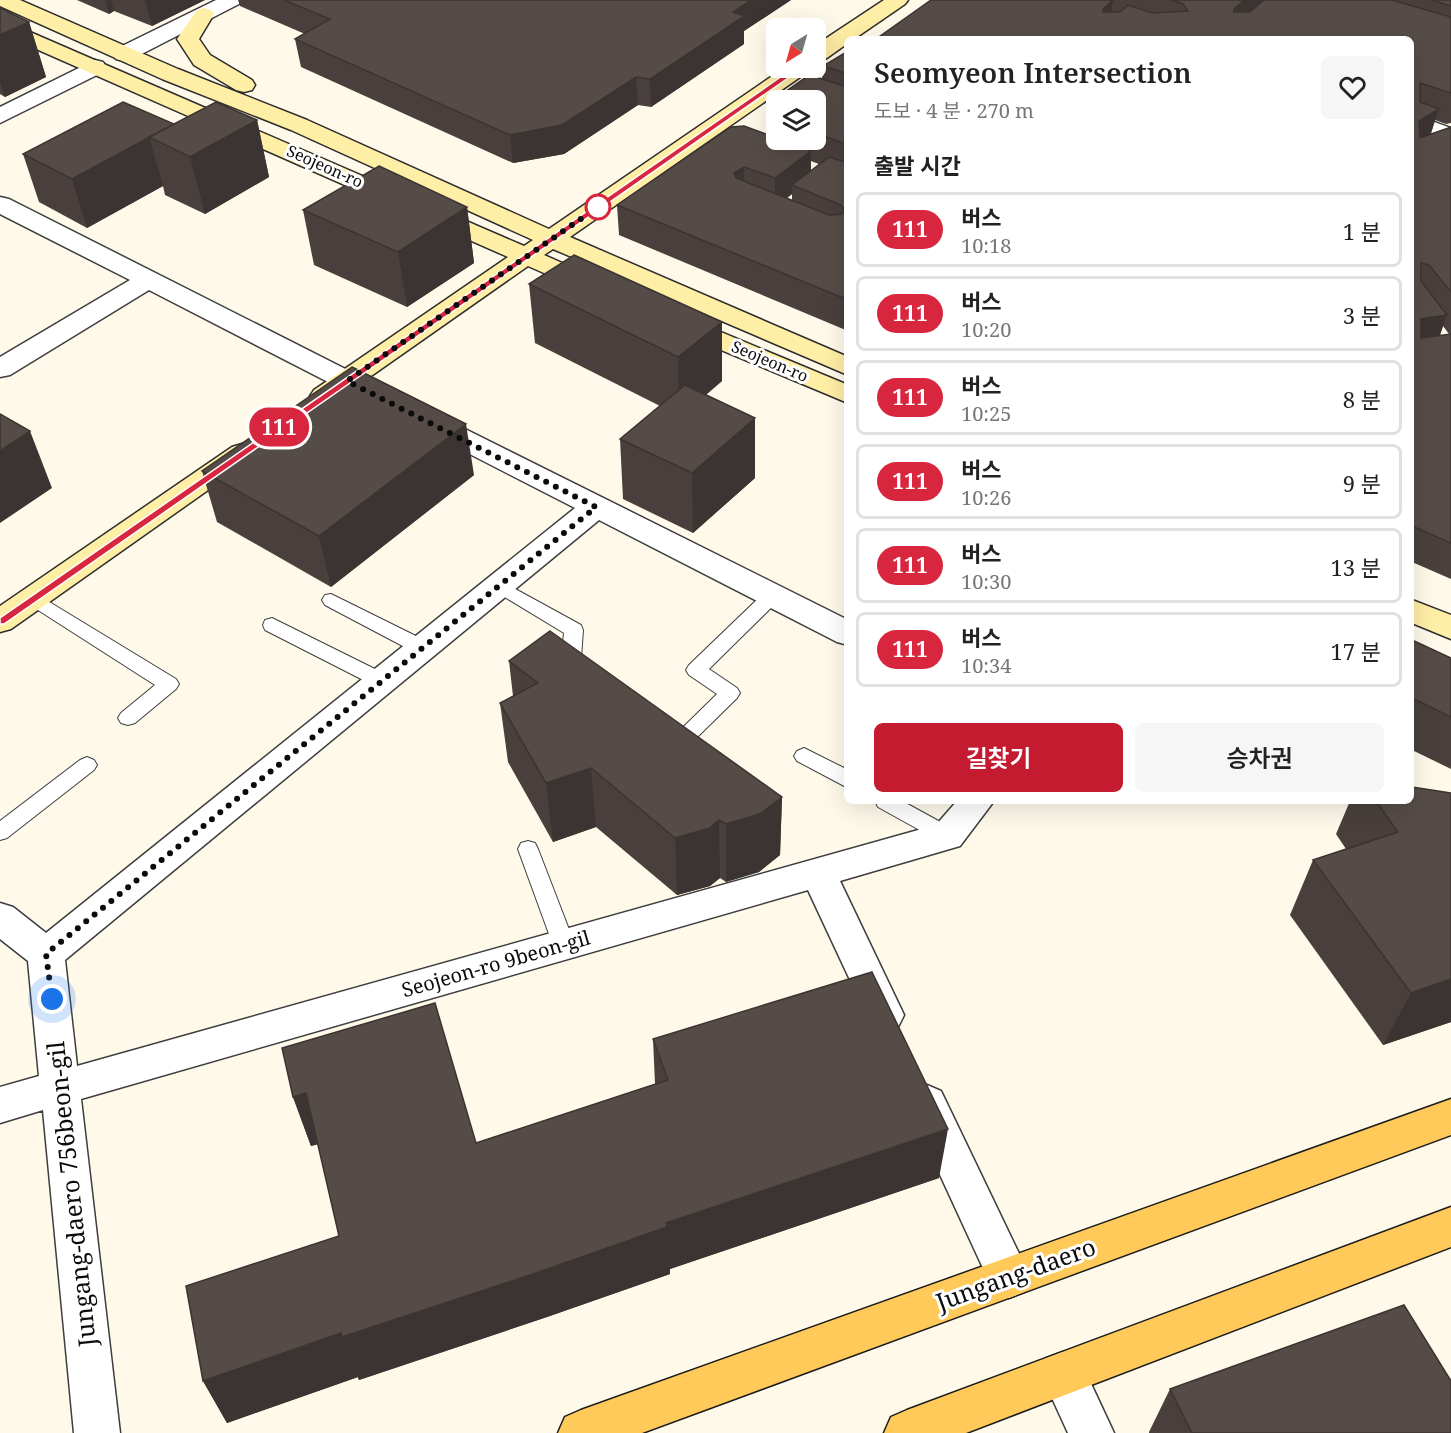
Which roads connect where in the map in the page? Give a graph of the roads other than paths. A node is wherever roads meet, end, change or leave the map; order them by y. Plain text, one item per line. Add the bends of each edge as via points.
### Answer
1 (3, 0) edge
2 (232, 0) edge
3 (896, 0) edge
4 (204, 14) junction
5 (0, 25) edge
6 (844, 36) edge
7 (845, 36) edge
8 (826, 49) edge
9 (124, 54) junction
10 (95, 67) junction
11 (790, 78) edge
12 (0, 116) edge
13 (1414, 123) edge
14 (298, 125) junction
15 (1441, 144) edge
16 (0, 204) edge
17 (552, 239) junction
18 (527, 256) junction
19 (148, 280) junction
20 (620, 297) edge
21 (652, 311) edge
22 (844, 365) edge
23 (0, 369) edge
24 (347, 381) junction
25 (844, 393) edge
26 (298, 415) edge
27 (268, 435) edge
28 (596, 507) junction
29 (499, 586) junction
30 (772, 596) junction
31 (33, 598) junction
32 (331, 600) dead end
33 (1414, 612) edge
34 (0, 621) edge
35 (272, 625) dead end
36 (1451, 628) edge
37 (844, 632) edge
38 (1414, 642) edge
39 (423, 648) junction
40 (1451, 658) edge
41 (570, 672) edge
42 (382, 681) junction
43 (128, 718) dead end
44 (672, 750) edge
45 (804, 756) dead end
46 (87, 765) dead end
47 (844, 778) edge
48 (890, 804) edge
49 (975, 804) edge
50 (0, 832) edge
51 (948, 836) junction
52 (528, 849) dead end
53 (818, 873) junction
54 (0, 918) edge
55 (564, 945) junction
56 (46, 954) junction
57 (62, 1088) junction
58 (0, 1106) edge
59 (1451, 1117) edge
60 (1451, 1227) edge
61 (1009, 1278) junction
62 (1063, 1374) junction
63 (97, 1433) edge
64 (580, 1433) edge
65 (907, 1433) edge
66 (1091, 1433) edge

1 - 9 main road, Seojeon-ro
2 - 4 street
3 - 7 main road
4 - 9 street
4 - 14 main road via 188,39 202,60 259,93
5 - 10 main road, Seojeon-ro
6 - 8 main road
9 - 14 main road, Seojeon-ro
10 - 12 street
10 - 18 main road, Seojeon-ro
11 - 17 main road via 783,88 718,135
13 - 15 street
14 - 17 main road, Seojeon-ro
16 - 19 street
17 - 18 main road
17 - 22 main road, Seojeon-ro
18 - 20 main road, Seojeon-ro
18 - 24 main road
19 - 23 street
19 - 24 street
21 - 25 main road, Seojeon-ro
24 - 26 main road
24 - 28 street
27 - 31 main road
28 - 29 street
28 - 30 street
29 - 39 street
29 - 41 lane via 574,630
30 - 37 street
30 - 44 lane via 696,670 730,693
31 - 34 main road
31 - 43 lane via 169,684
32 - 39 lane
33 - 36 main road
35 - 42 lane
38 - 40 main road
39 - 42 street
42 - 56 street
45 - 47 lane
46 - 50 lane
48 - 51 lane
49 - 51 street
51 - 53 street, Seojeon-ro 9beon-gil
52 - 55 lane
53 - 55 street, Seojeon-ro 9beon-gil
53 - 61 street
54 - 56 street
55 - 57 street, Seojeon-ro 9beon-gil
56 - 57 street, Jungang-daero 756beon-gil
57 - 58 street, Seojeon-ro 9beon-gil
57 - 63 street, Jungang-daero 756beon-gil
59 - 61 main road, Jungang-daero
60 - 62 main road
61 - 64 main road, Jungang-daero
62 - 65 main road
62 - 66 street

